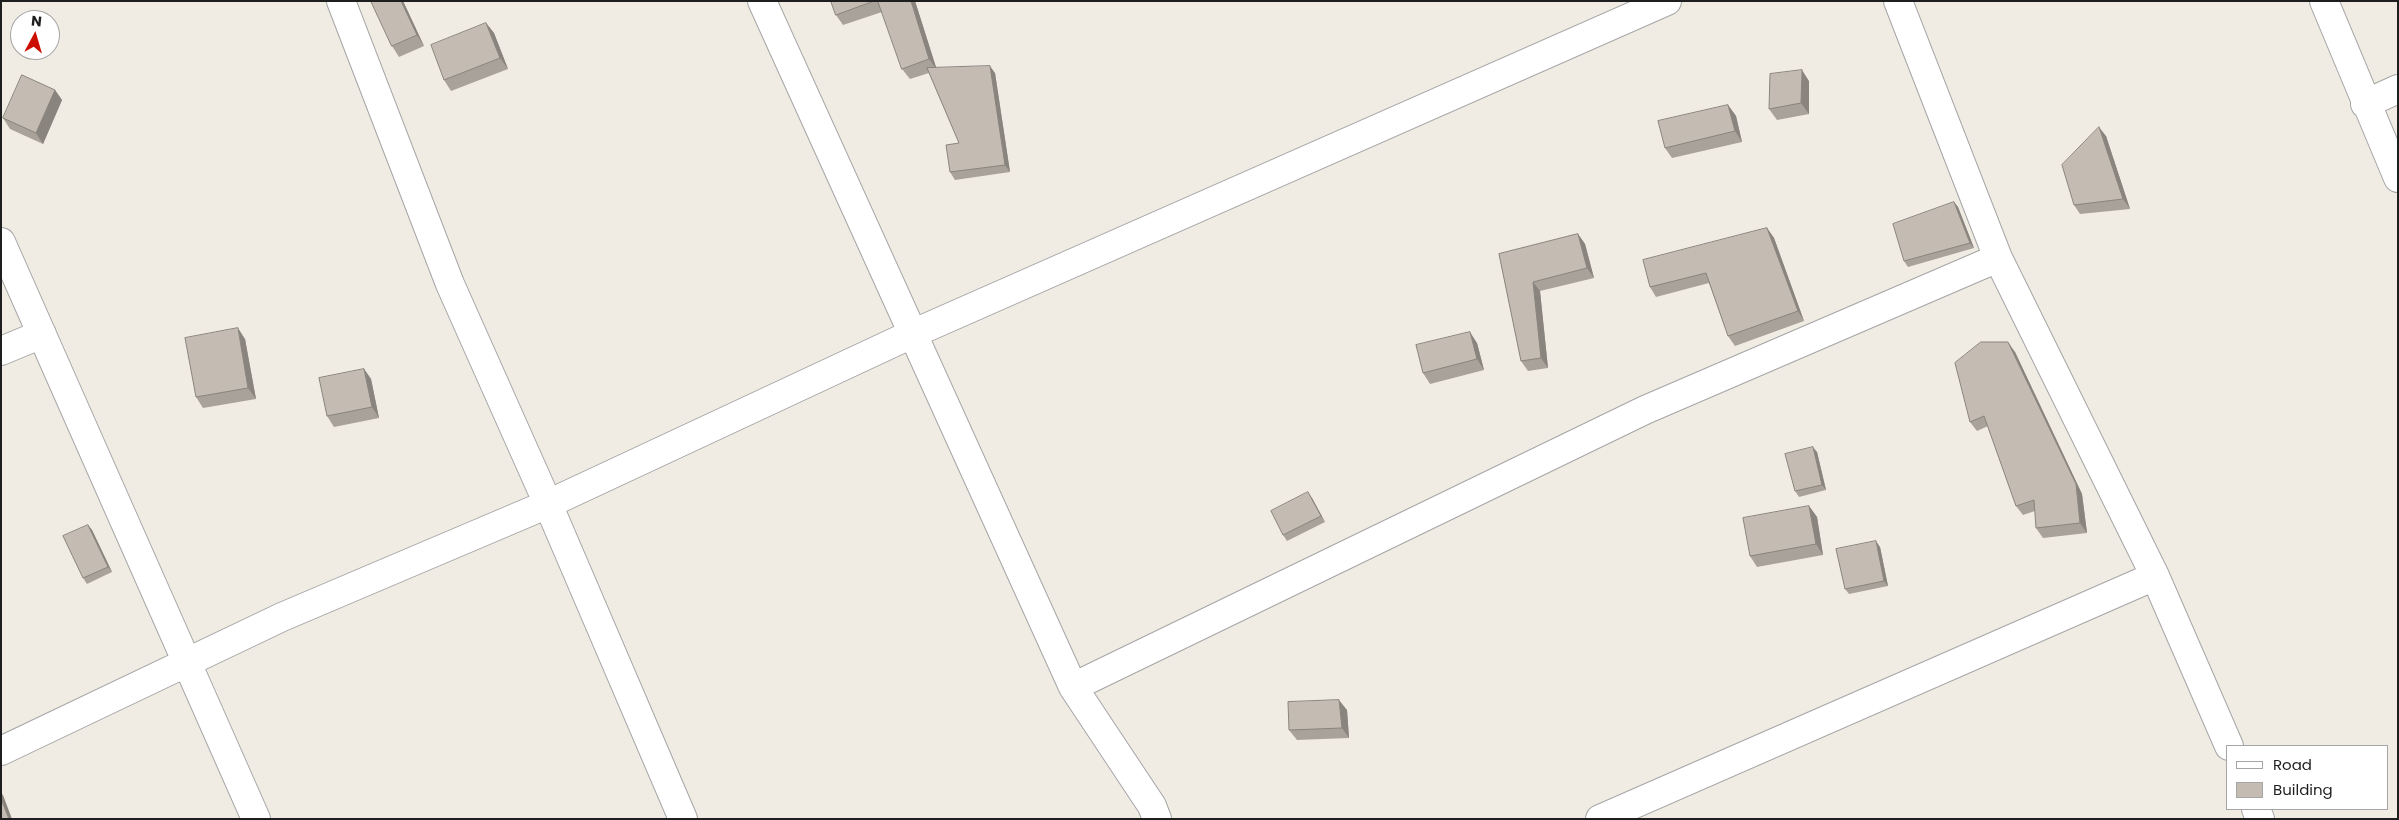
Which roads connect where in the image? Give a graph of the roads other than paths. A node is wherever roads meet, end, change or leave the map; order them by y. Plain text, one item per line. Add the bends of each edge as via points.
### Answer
1 (341, 1) edge
2 (762, 1) edge
3 (1666, 1) edge
4 (1898, 1) edge
5 (2324, 1) edge
6 (2398, 89) edge
7 (2365, 104) junction
8 (2398, 178) edge
9 (1, 242) edge
10 (1998, 258) junction
11 (42, 334) junction
12 (912, 334) junction
13 (1, 350) edge
14 (548, 504) junction
15 (2155, 576) junction
16 (187, 664) junction
17 (1073, 687) junction
18 (2229, 745) edge
19 (1, 751) edge
20 (256, 819) edge
21 (683, 819) edge
22 (1157, 819) edge
23 (1600, 819) edge

1 - 14 street via 450,284
2 - 12 street
3 - 12 street
4 - 10 street
5 - 7 street
6 - 7 street
7 - 8 street
9 - 11 street
10 - 15 street
10 - 17 street via 1645,410
11 - 13 street
11 - 16 street
12 - 14 street
12 - 17 street
14 - 16 street via 282,617
14 - 21 street
15 - 18 street
15 - 23 street
16 - 19 street
16 - 20 street
17 - 22 street via 1152,806

